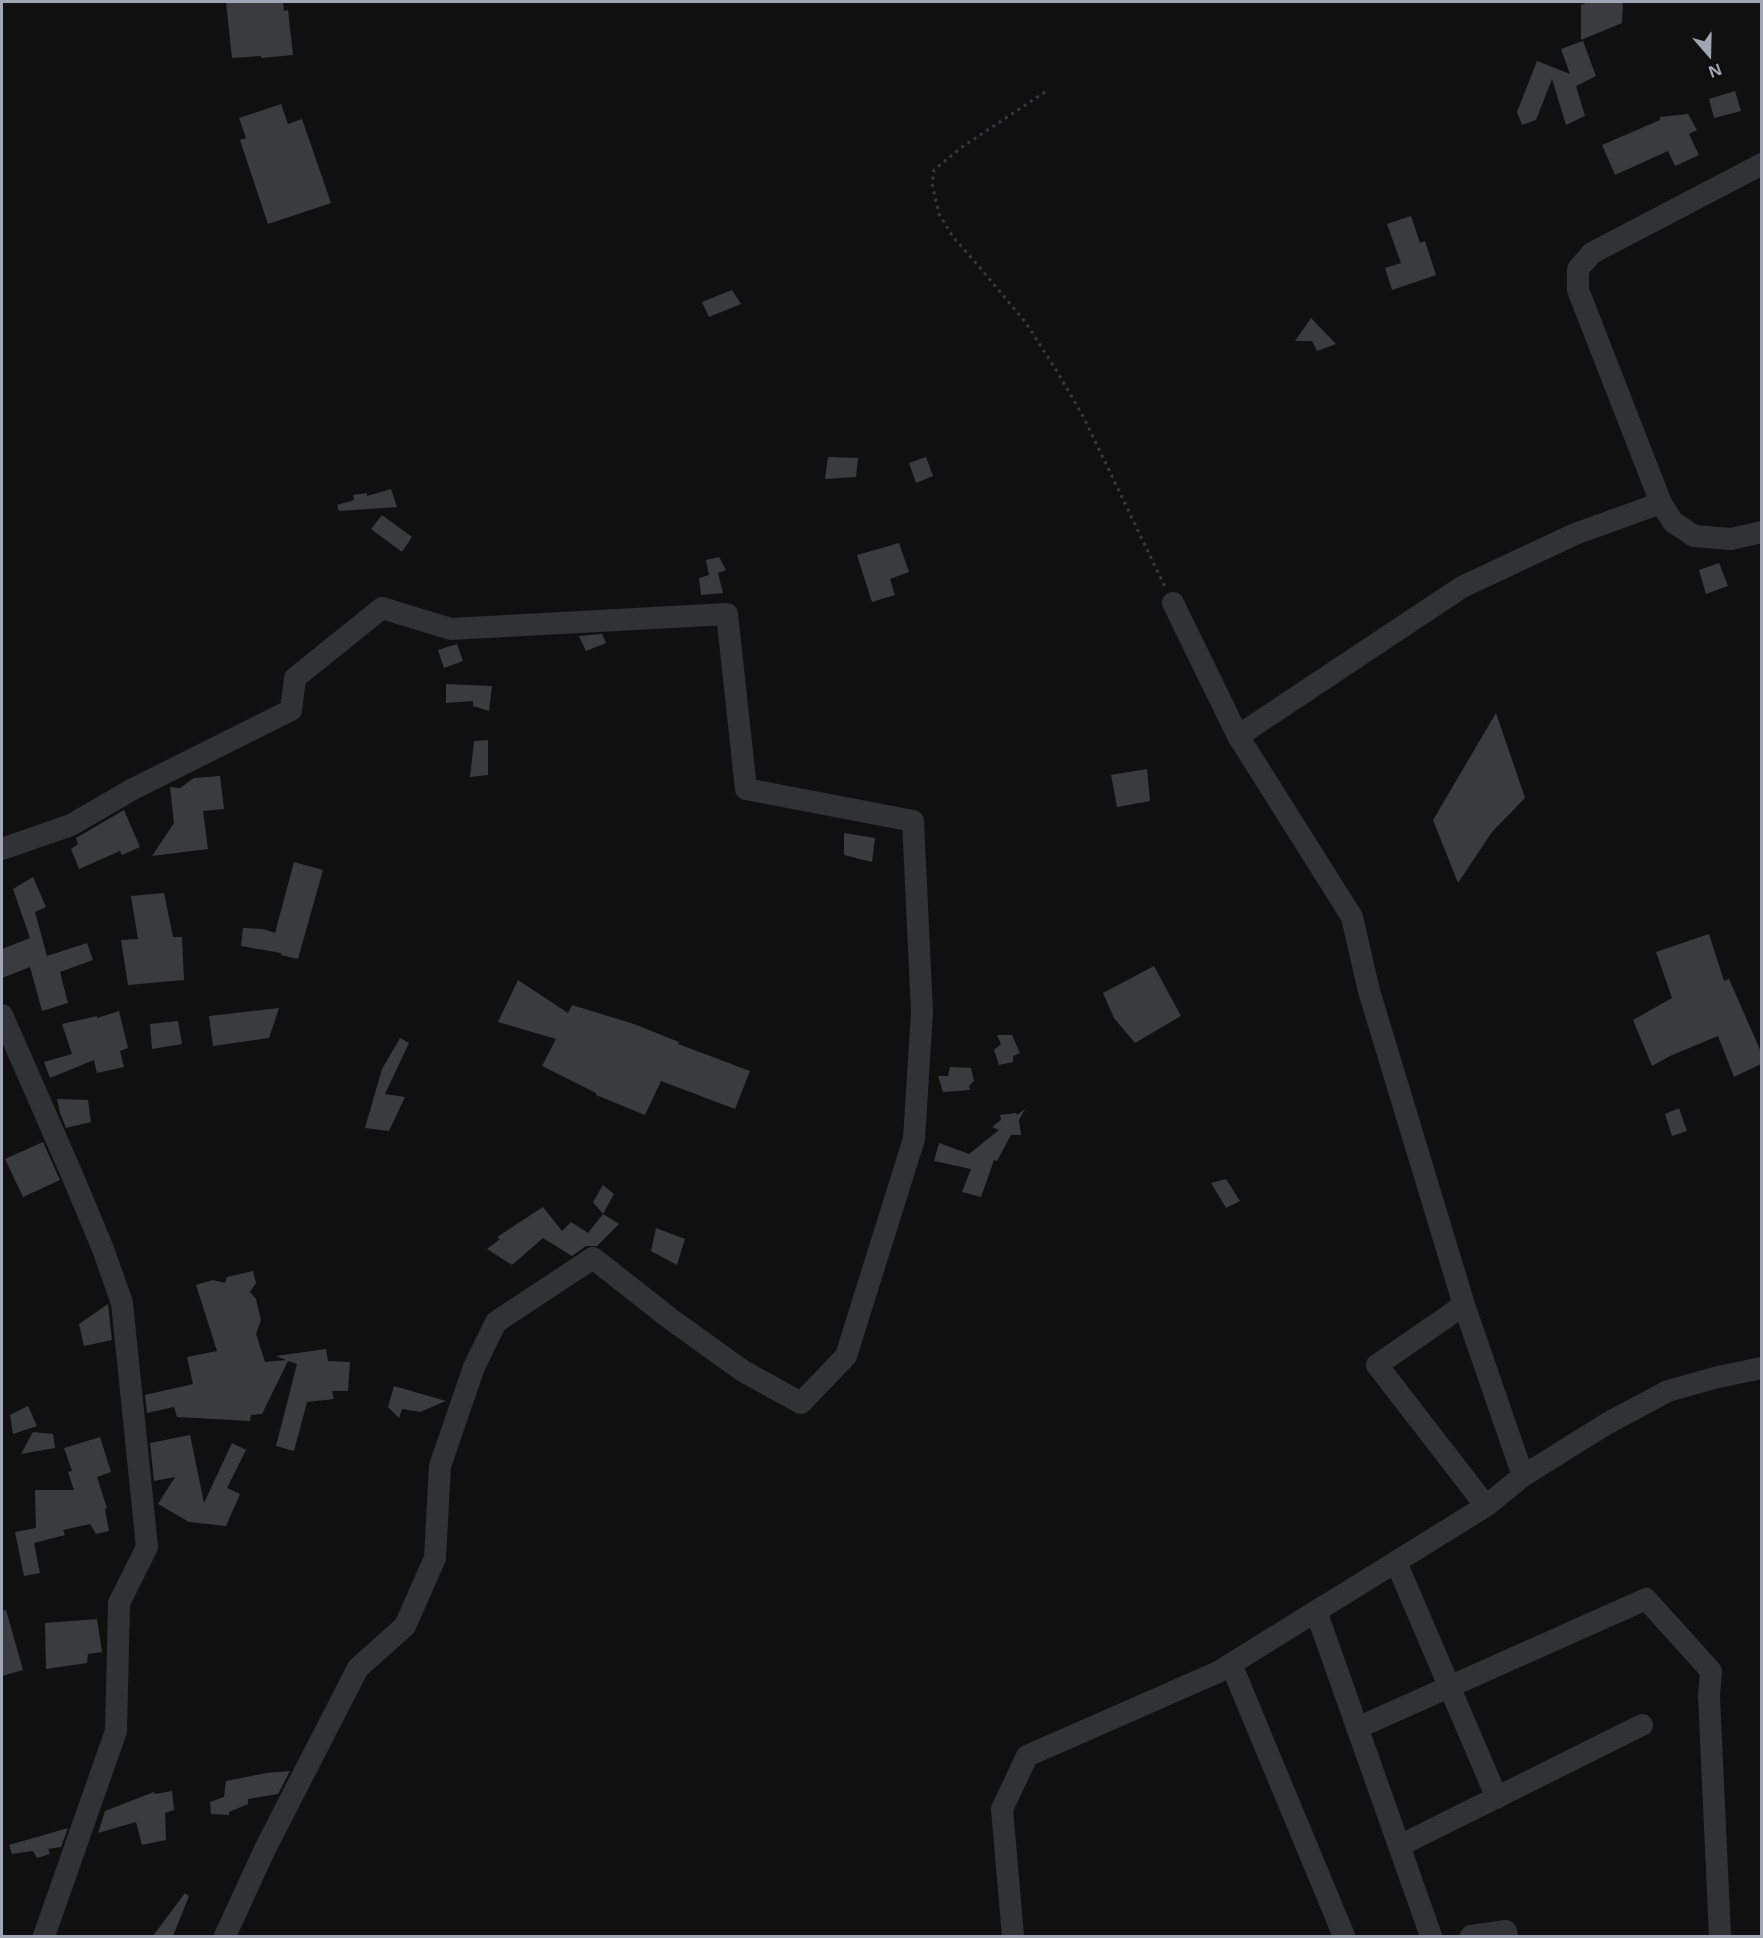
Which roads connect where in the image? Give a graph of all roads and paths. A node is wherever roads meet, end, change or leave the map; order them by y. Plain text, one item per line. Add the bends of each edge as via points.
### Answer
1 (1045, 92) dead end
2 (1761, 164) edge
3 (1660, 502) junction
4 (1761, 532) edge
5 (1173, 603) joint
6 (1239, 736) junction
7 (2, 849) edge
8 (2, 1015) edge
9 (1464, 1305) junction
10 (1761, 1368) edge
11 (1523, 1476) junction
12 (1486, 1506) junction
13 (1396, 1562) junction
14 (1316, 1611) junction
15 (1231, 1664) junction
16 (1450, 1685) junction
17 (1642, 1725) dead end
18 (1357, 1728) junction
19 (1497, 1798) junction
20 (1399, 1846) junction
21 (44, 1936) edge
22 (225, 1936) edge
23 (1013, 1936) edge
24 (1344, 1936) edge
25 (1431, 1936) edge
26 (1471, 1936) edge
27 (1508, 1936) edge
28 (1720, 1936) edge

1 - 5 path via 934,170 932,184 939,214 953,237 1026,323 1058,374 1084,418
2 - 3 street via 1592,253 1578,269 1578,290
3 - 4 street via 1672,522 1694,536 1731,539
3 - 6 street via 1575,534 1462,587
5 - 6 street
6 - 9 street via 1352,916 1370,991
7 - 22 street via 71,825 291,710 295,678 382,608 451,629 727,614 746,789 913,821 922,1012 914,1139 846,1356 801,1403 742,1371 593,1258 496,1322 474,1366 440,1466 435,1558 405,1626 358,1668
8 - 21 street via 73,1177 122,1303 147,1547 119,1603 116,1731
9 - 11 street
9 - 12 street via 1377,1365
10 - 11 street via 1668,1391
11 - 12 street
12 - 13 street
13 - 14 street
13 - 16 street
14 - 15 street
14 - 18 street
15 - 23 street via 1027,1756 1002,1809
15 - 24 street
16 - 18 street
16 - 19 street
16 - 28 street via 1646,1599 1712,1671 1709,1696
17 - 19 street
18 - 20 street
19 - 20 street
20 - 25 street
26 - 27 street via 1506,1931

